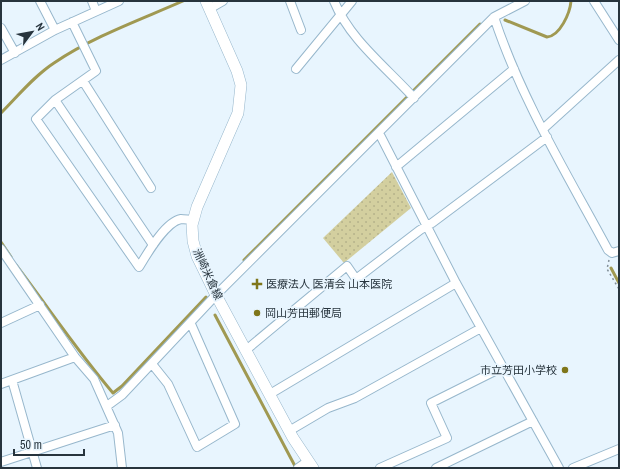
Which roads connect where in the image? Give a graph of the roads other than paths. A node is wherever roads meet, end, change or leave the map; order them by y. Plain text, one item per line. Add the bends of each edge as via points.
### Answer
1 (40, 1) edge
2 (92, 1) edge
3 (119, 1) edge
4 (223, 1) edge
5 (290, 1) edge
6 (334, 1) edge
7 (352, 1) edge
8 (525, 1) edge
9 (594, 1) edge
10 (207, 5) edge
11 (96, 11) junction
12 (340, 17) junction
13 (494, 17) junction
14 (72, 22) junction
15 (1, 28) edge
16 (55, 30) junction
17 (301, 30) dead end
18 (619, 40) edge
19 (15, 52) junction
20 (1, 60) edge
21 (619, 60) edge
22 (296, 69) dead end
23 (514, 69) junction
24 (83, 80) junction
25 (411, 95) junction
26 (55, 100) junction
27 (379, 133) junction
28 (545, 133) junction
29 (396, 167) junction
30 (152, 188) dead end
31 (193, 220) junction
32 (427, 226) junction
33 (153, 245) junction
34 (1, 249) edge
35 (616, 252) edge
36 (456, 283) junction
37 (212, 299) junction
38 (40, 305) junction
39 (1, 323) edge
40 (190, 324) junction
41 (481, 328) junction
42 (246, 350) junction
43 (75, 357) junction
44 (152, 364) junction
45 (503, 367) junction
46 (12, 380) junction
47 (1, 384) edge
48 (270, 394) junction
49 (107, 406) junction
50 (533, 421) junction
51 (115, 426) junction
52 (289, 431) junction
53 (619, 449) edge
54 (32, 451) junction
55 (1, 462) edge
56 (310, 464) edge
57 (37, 468) edge
58 (122, 468) edge
59 (298, 468) edge
60 (380, 468) edge
61 (436, 468) edge
62 (560, 468) edge
63 (573, 468) edge

1 - 16 street
2 - 11 street
3 - 11 street
4 - 10 street
5 - 17 street
6 - 12 street
7 - 12 street
8 - 13 street
9 - 18 street
10 - 31 main road, 洲崎米倉線 via 241,85 233,126
11 - 14 street
12 - 22 street
12 - 25 street via 357,39
13 - 23 street
13 - 25 street
14 - 16 street
14 - 24 street via 96,71
15 - 19 street
16 - 19 street
19 - 20 street
21 - 28 street
23 - 28 street
23 - 29 street
24 - 26 street
24 - 30 street
25 - 27 street
26 - 33 street
26 - 33 street via 36,119 139,267
27 - 29 street
27 - 37 street
28 - 32 street
28 - 35 street via 608,250
29 - 32 street
31 - 33 street via 180,219
31 - 37 main road, 洲崎米倉線 via 193,241
32 - 36 street
32 - 42 street via 356,279 347,266
34 - 38 street
36 - 41 street
36 - 48 street
37 - 40 street
37 - 42 main road, 洲崎米倉線
38 - 39 street
38 - 43 street
40 - 44 street
40 - 44 street via 235,424 197,447 168,384
41 - 45 street
41 - 52 street via 355,398 328,408
42 - 48 main road, 洲崎米倉線
43 - 46 street
43 - 49 street via 94,379
44 - 49 street via 122,395
45 - 50 street
45 - 60 street via 431,403 447,438
46 - 47 street
46 - 54 street
48 - 52 main road, 洲崎米倉線
49 - 51 street
50 - 61 street
50 - 62 street
51 - 54 street
51 - 58 street
52 - 56 main road, 洲崎米倉線
53 - 63 street
54 - 55 street
54 - 57 street
56 - 59 street

